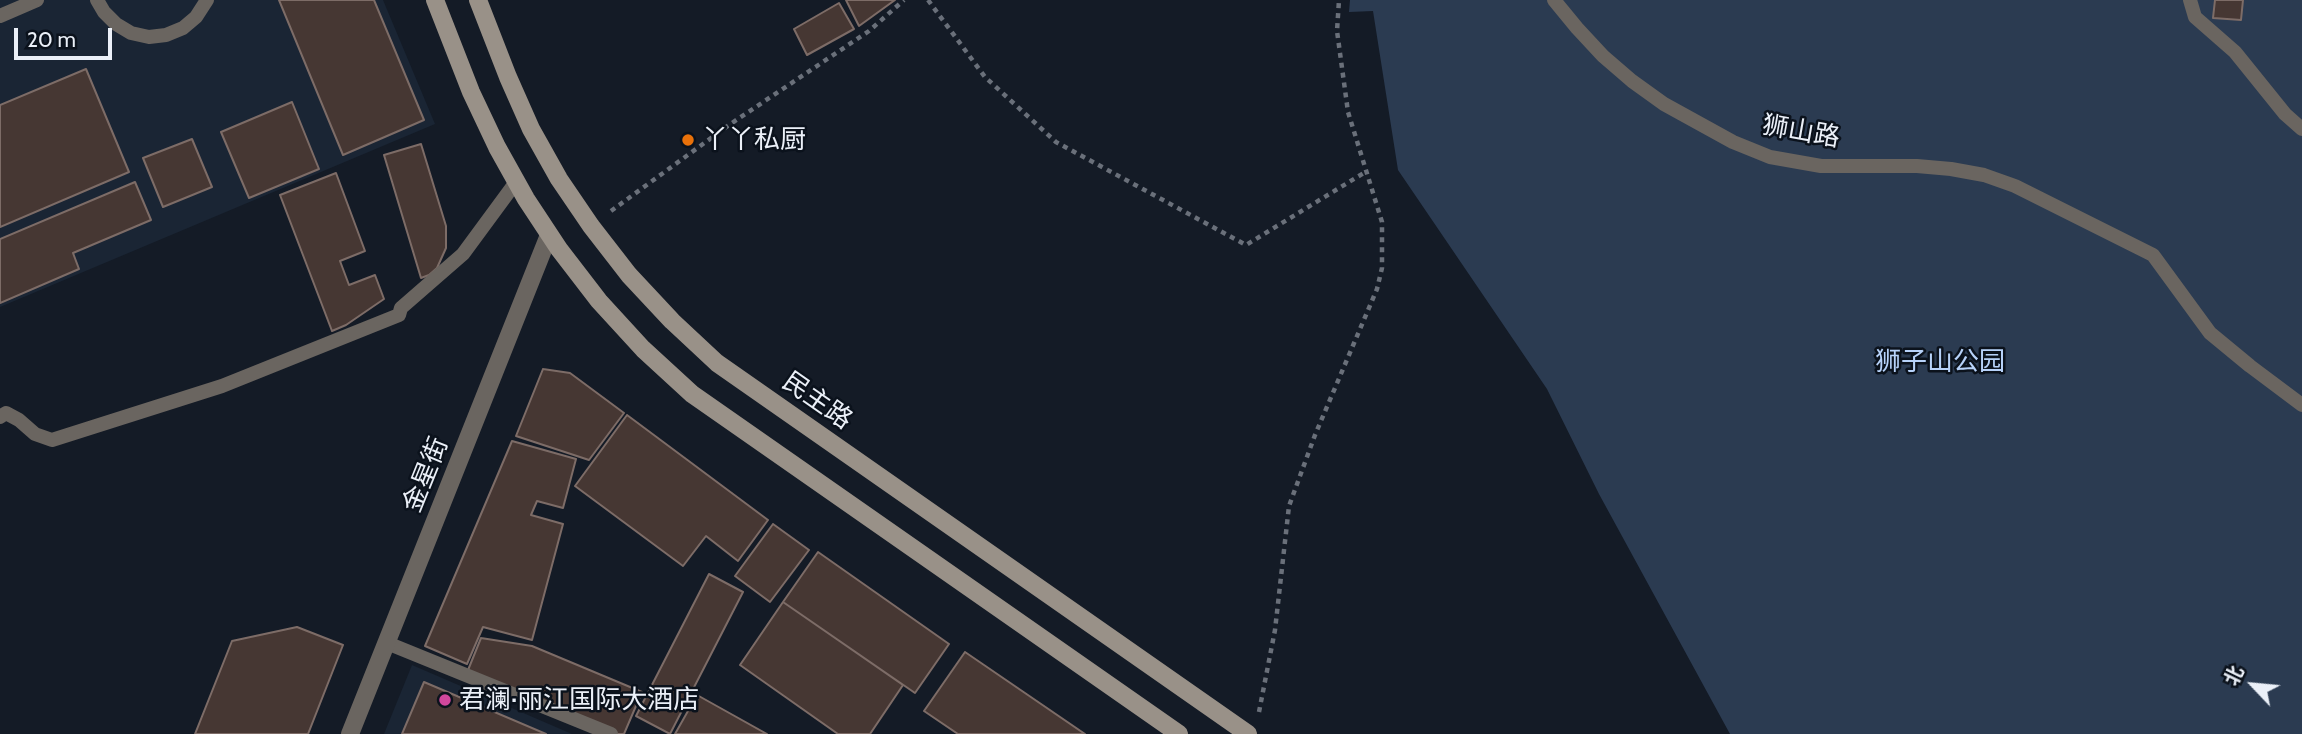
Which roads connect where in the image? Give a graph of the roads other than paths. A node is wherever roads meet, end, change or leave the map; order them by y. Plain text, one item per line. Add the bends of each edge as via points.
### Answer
1 (37, 0) edge
2 (97, 0) edge
3 (207, 0) edge
4 (435, 0) edge
5 (478, 0) edge
6 (1555, 0) edge
7 (2190, 0) edge
8 (0, 16) edge
9 (2302, 129) edge
10 (516, 182) junction
11 (549, 235) junction
12 (2302, 405) edge
13 (0, 417) edge
14 (387, 643) junction
15 (1253, 727) edge
16 (350, 734) edge
17 (611, 734) edge
18 (1179, 734) edge

1 - 8 lane
2 - 3 lane via 116,24 149,37 183,28
4 - 10 main road via 471,92
5 - 15 main road, 民主路 via 531,129 559,179 629,275 671,321 717,363
6 - 12 lane, 狮山路 via 1577,29 1632,81 1698,124 1770,157 1821,166 1951,169 1994,179 2153,255 2210,332
7 - 9 lane via 2195,17 2235,52
10 - 11 main road
10 - 13 lane via 463,254 401,308 399,316 222,386 52,440 6,413
11 - 14 street, 金星街
11 - 18 main road via 599,301 692,394
14 - 16 street, 金星街
14 - 17 lane

